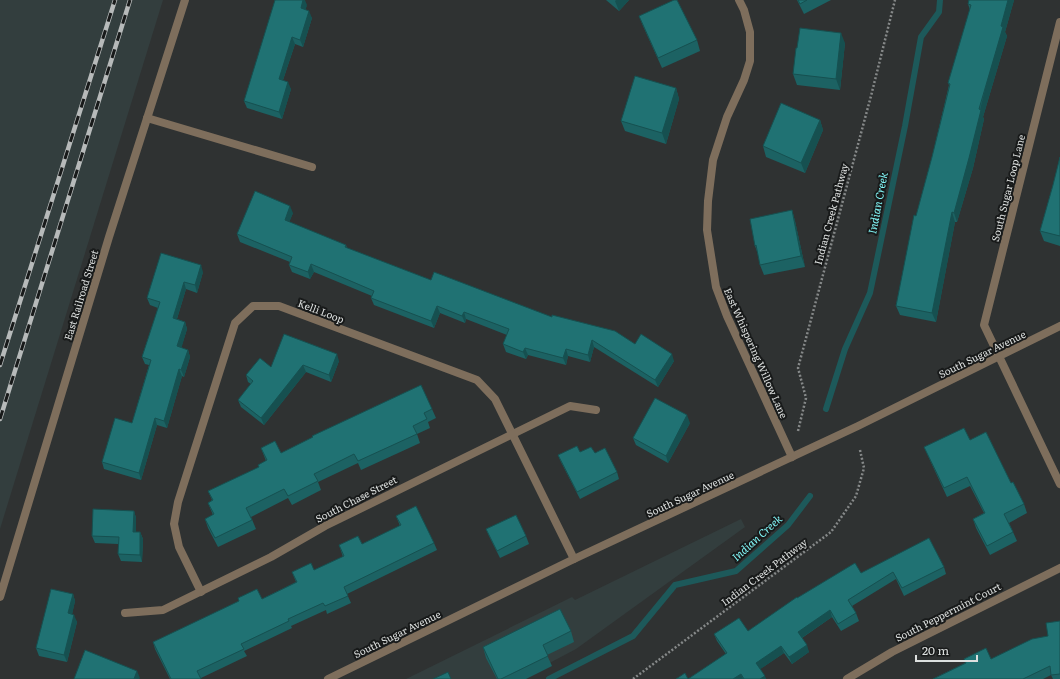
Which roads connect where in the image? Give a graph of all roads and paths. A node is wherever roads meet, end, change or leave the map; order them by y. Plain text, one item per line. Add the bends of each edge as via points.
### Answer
1 (185, 0) edge
2 (739, 0) edge
3 (895, 0) edge
4 (1060, 22) edge
5 (147, 118) junction
6 (312, 168) dead end
7 (1060, 326) edge
8 (999, 356) junction
9 (596, 410) dead end
10 (798, 431) dead end
11 (512, 433) junction
12 (860, 450) dead end
13 (792, 457) junction
14 (1060, 484) edge
15 (574, 559) junction
16 (1060, 568) edge
17 (201, 592) junction
18 (0, 597) edge
19 (126, 613) dead end
20 (328, 679) edge
21 (633, 679) edge
22 (847, 679) edge

1 - 5 street, East Railroad Street
2 - 13 street, East Whispering Willow Lane via 750,32 750,61 713,160 707,230 716,287
3 - 10 path, Indian Creek Pathway via 798,368 806,398
4 - 8 street, South Sugar Loop Lane via 984,324
5 - 6 street
5 - 18 street, East Railroad Street
7 - 8 street, South Sugar Avenue
8 - 13 street, South Sugar Avenue
8 - 14 street, South Sugar Loop Lane
9 - 11 street, South Chase Street via 570,406
11 - 15 street, Kelli Loop
11 - 17 street, South Chase Street via 325,526
11 - 17 street, Kelli Loop via 495,399 477,380 279,306 253,306 235,323 178,502 174,524 178,547
12 - 21 path, Indian Creek Pathway via 864,468 856,496 831,532
13 - 15 street, South Sugar Avenue
15 - 20 street, South Sugar Avenue
16 - 22 street, South Peppermint Court via 892,652
17 - 19 street, South Chase Street via 163,610

